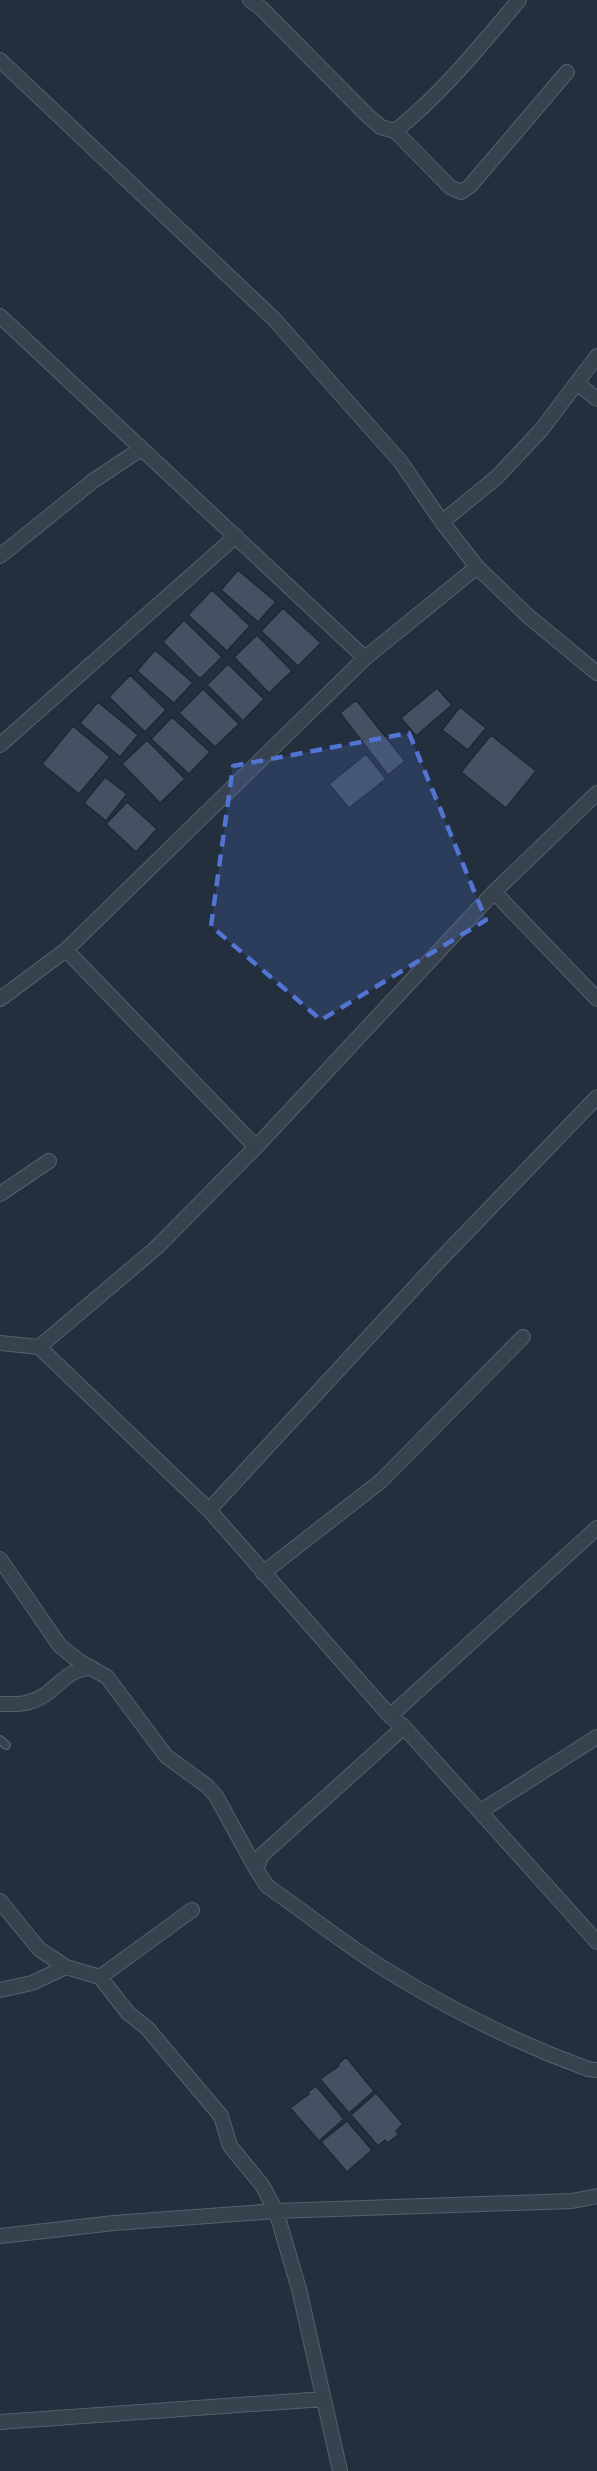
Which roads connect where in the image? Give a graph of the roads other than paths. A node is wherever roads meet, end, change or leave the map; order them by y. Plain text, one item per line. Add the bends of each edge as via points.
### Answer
1 (519, 0) edge
2 (260, 2) edge
3 (0, 60) edge
4 (567, 72) dead end
5 (395, 131) junction
6 (3, 326) edge
7 (597, 356) edge
8 (578, 384) junction
9 (597, 399) edge
10 (141, 449) junction
11 (442, 522) junction
12 (236, 536) junction
13 (0, 556) edge
14 (477, 567) junction
15 (365, 658) junction
16 (597, 673) edge
17 (0, 745) edge
18 (597, 793) edge
19 (494, 892) junction
20 (66, 950) junction
21 (0, 998) edge
22 (597, 999) edge
23 (597, 1097) edge
24 (256, 1147) junction
25 (49, 1161) dead end
26 (0, 1194) edge
27 (523, 1337) dead end
28 (0, 1343) edge
29 (39, 1347) junction
30 (209, 1510) junction
31 (597, 1528) edge
32 (0, 1559) edge
33 (263, 1573) junction
34 (94, 1668) junction
35 (0, 1704) edge
36 (390, 1716) junction
37 (404, 1727) junction
38 (597, 1737) edge
39 (481, 1811) junction
40 (256, 1869) junction
41 (0, 1901) edge
42 (192, 1910) dead end
43 (597, 1919) edge
44 (585, 1927) junction
45 (597, 1942) edge
46 (66, 1967) junction
47 (99, 1977) junction
48 (0, 1990) edge
49 (597, 2070) edge
50 (597, 2196) edge
51 (276, 2211) junction
52 (0, 2236) edge
53 (324, 2399) junction
54 (0, 2422) edge
55 (340, 2471) edge

1 - 5 street via 484,42
2 - 5 street via 369,117 381,127
3 - 11 street via 274,318 400,460
4 - 5 street via 461,192 450,187
6 - 10 street
7 - 8 street
8 - 9 street
8 - 11 street via 497,477
10 - 12 street
10 - 13 street via 93,481
11 - 14 street
12 - 15 street
12 - 17 street
14 - 15 street
14 - 16 street
15 - 20 street
18 - 19 street
19 - 22 street
19 - 24 street
20 - 21 street
20 - 24 street
23 - 30 street
24 - 29 street via 156,1248
25 - 26 street
27 - 33 street via 381,1481
28 - 29 street
29 - 30 street
30 - 33 street
31 - 36 street
32 - 34 street via 60,1646
33 - 36 street
34 - 35 street via 70,1672 46,1694 30,1702
34 - 40 street via 107,1677 166,1756 216,1796
36 - 37 street
37 - 39 street
37 - 40 street via 262,1855
38 - 39 street
39 - 44 street
40 - 49 street via 267,1886 382,1968 529,2046
41 - 46 street via 39,1949
42 - 47 street
43 - 44 street
44 - 45 street
46 - 47 street
46 - 48 street via 32,1983
47 - 51 street via 221,2116 230,2146 262,2185
50 - 51 street via 560,2201
51 - 52 street
51 - 53 street via 300,2289
53 - 54 street
53 - 55 street

